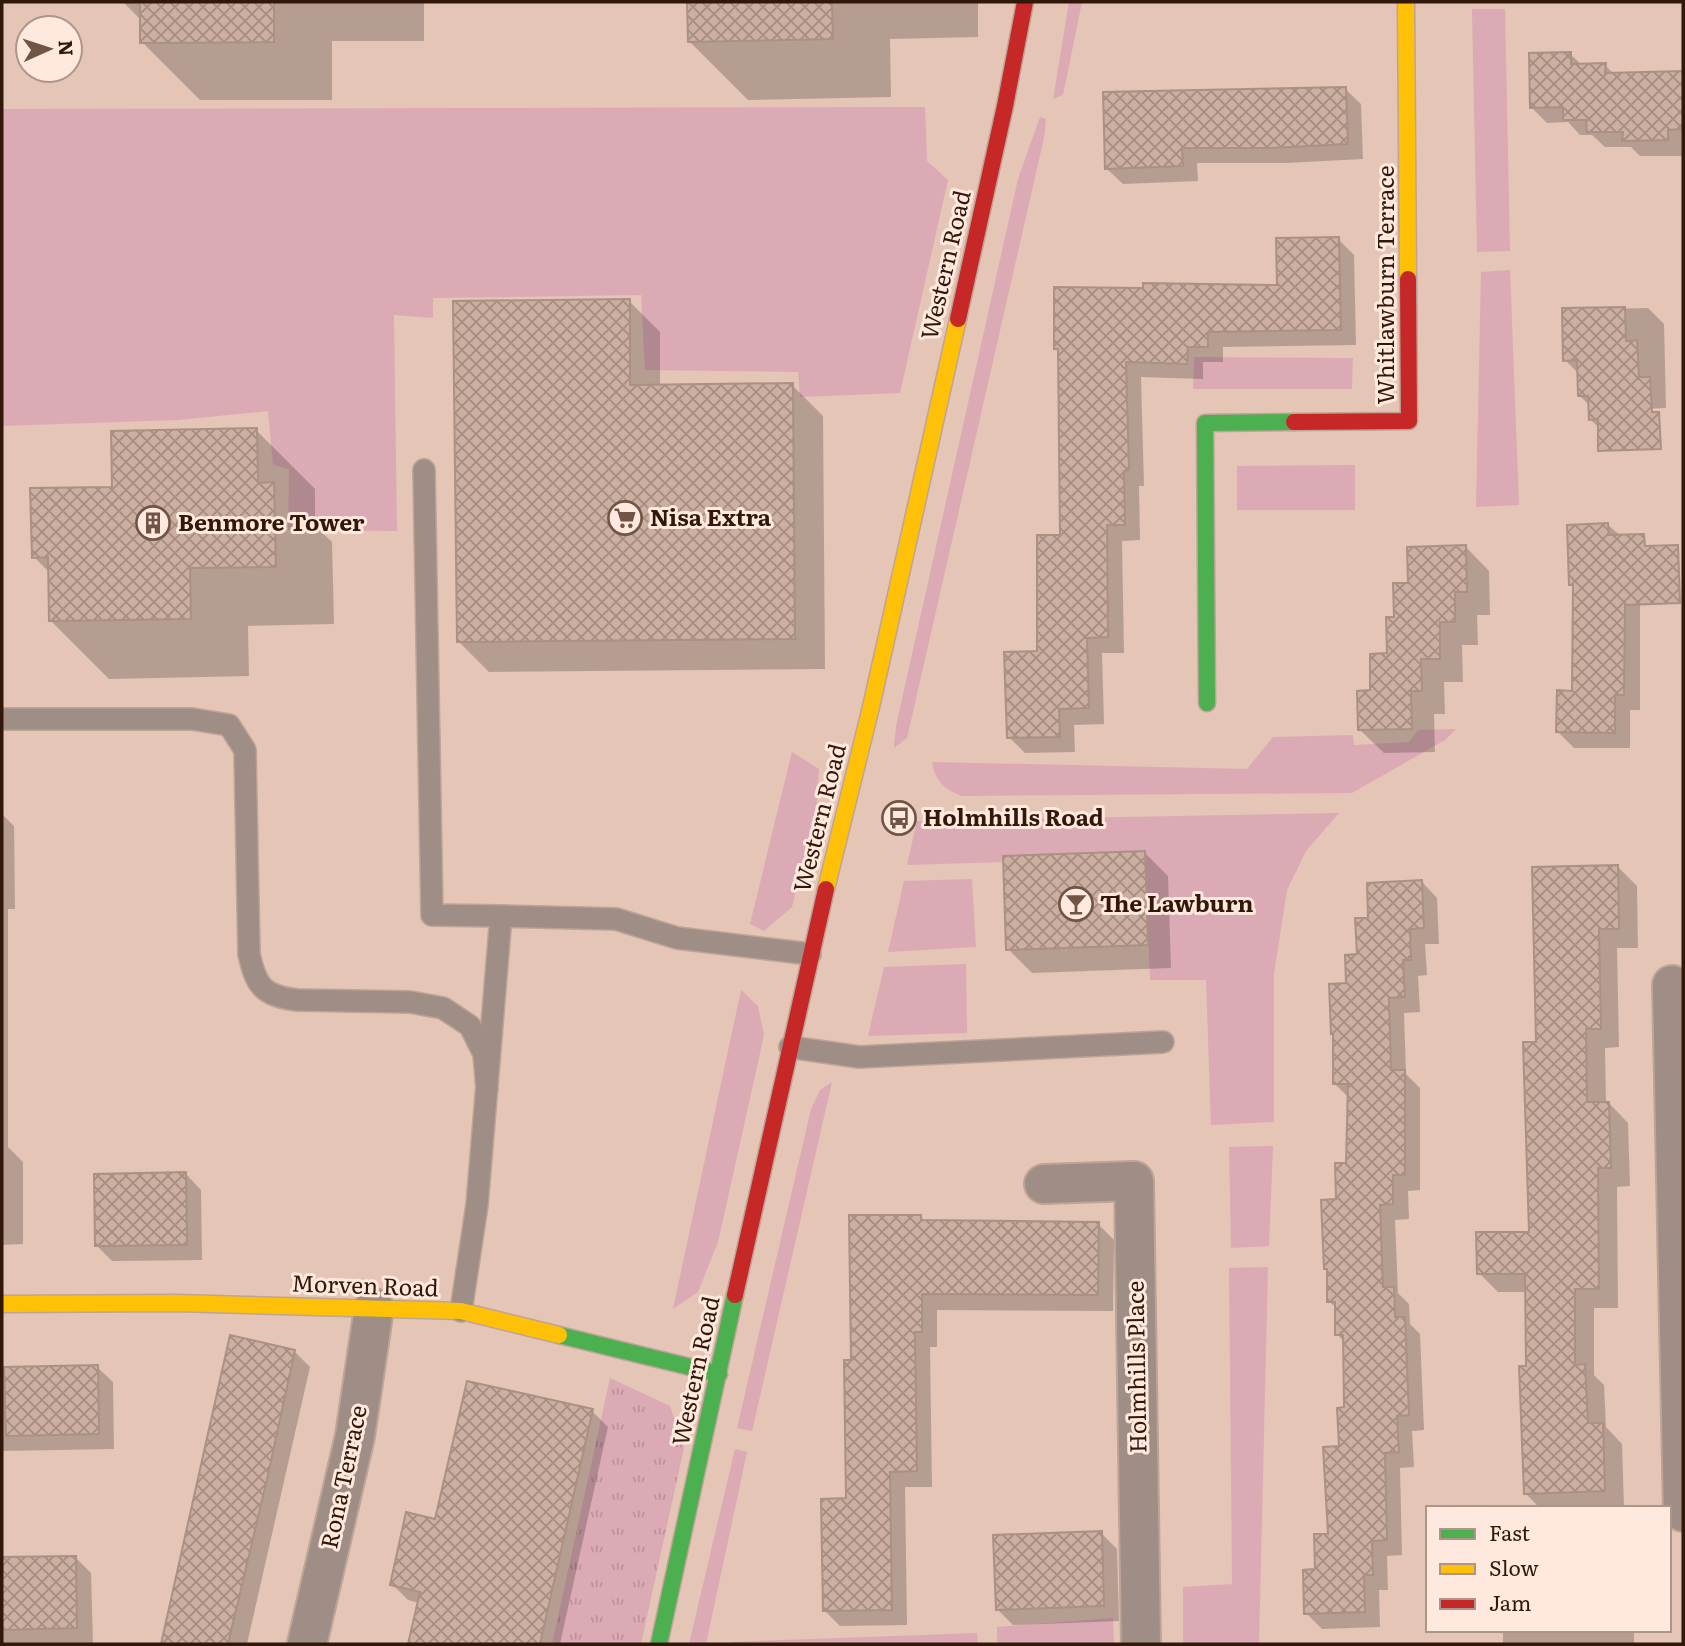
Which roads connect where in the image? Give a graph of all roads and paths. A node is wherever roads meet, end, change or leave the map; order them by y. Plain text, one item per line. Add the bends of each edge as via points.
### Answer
1 (1025, 2) edge
2 (1406, 2) edge
3 (424, 470) dead end
4 (1208, 703) dead end
5 (2, 719) edge
6 (501, 916) junction
7 (810, 954) junction
8 (1672, 985) dead end
9 (1163, 1042) dead end
10 (790, 1047) junction
11 (487, 1089) junction
12 (1044, 1184) dead end
13 (2, 1304) edge
14 (374, 1308) junction
15 (461, 1311) junction
16 (719, 1374) junction
17 (1683, 1512) edge
18 (307, 1644) edge
19 (659, 1644) edge
20 (1141, 1644) edge

1 - 7 street, Western Road via 871,707
2 - 4 street, Whitlawburn Terrace via 1409,421 1205,423
3 - 6 lane via 432,915
5 - 11 lane via 192,719 229,725 245,750 249,954 262,989 279,998 298,1000 410,1002 443,1008 470,1026 484,1054
6 - 7 lane via 616,919 677,938
6 - 11 lane
7 - 10 street, Western Road
8 - 17 street
9 - 10 lane via 859,1057
10 - 16 street, Western Road
11 - 15 lane via 477,1205
12 - 20 street, Holmhills Place via 1134,1181
13 - 14 street, Morven Road
14 - 15 street, Morven Road
14 - 18 street, Rona Terrace via 355,1436
15 - 16 street, Morven Road
16 - 19 street, Western Road

